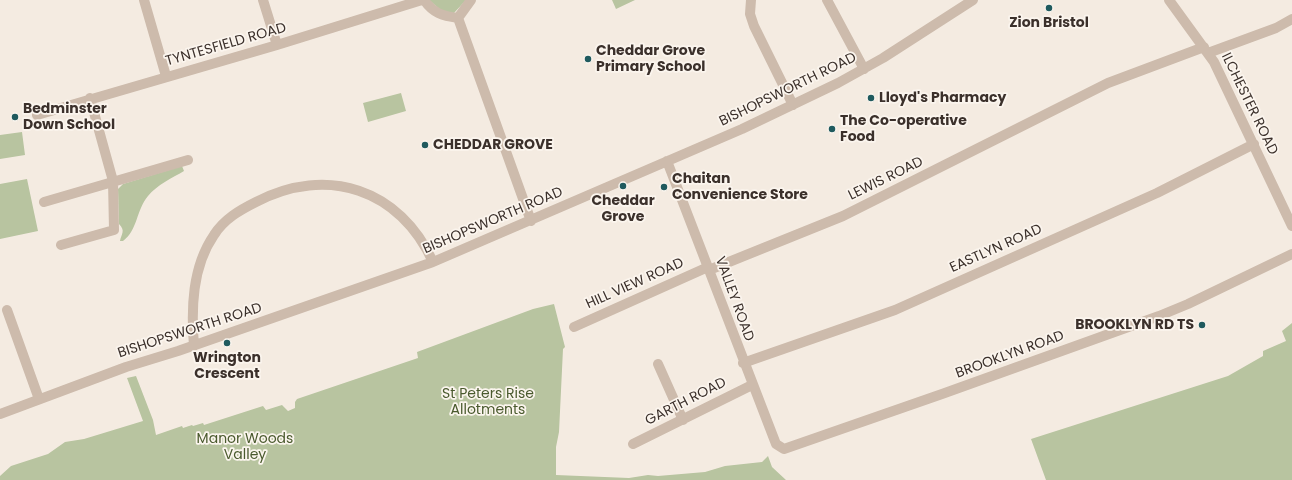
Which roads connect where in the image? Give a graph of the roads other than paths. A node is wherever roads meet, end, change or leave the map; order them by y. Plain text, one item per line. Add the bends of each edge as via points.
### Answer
1 (144, 0) edge
2 (263, 0) edge
3 (423, 0) edge
4 (471, 0) edge
5 (751, 0) edge
6 (827, 0) edge
7 (973, 0) edge
8 (1169, 0) edge
9 (959, 4) edge
10 (458, 18) junction
11 (1292, 19) edge
12 (277, 45) junction
13 (1206, 50) junction
14 (864, 69) junction
15 (166, 76) junction
16 (90, 98) junction
17 (793, 105) junction
18 (37, 115) dead end
19 (1254, 144) junction
20 (188, 160) dead end
21 (667, 160) junction
22 (113, 182) junction
23 (44, 202) dead end
24 (531, 220) junction
25 (1292, 226) edge
26 (61, 245) dead end
27 (1292, 254) edge
28 (433, 262) junction
29 (708, 269) junction
30 (7, 310) dead end
31 (574, 327) dead end
32 (194, 346) junction
33 (743, 363) junction
34 (658, 364) dead end
35 (752, 384) junction
36 (39, 398) junction
37 (0, 414) edge
38 (683, 420) junction
39 (633, 444) dead end
40 (778, 447) joint

1 - 15 street
2 - 12 street
3 - 10 street via 437,14
3 - 12 street, TYNTESFIELD ROAD
4 - 10 street
5 - 17 street via 750,14 754,26
6 - 14 street
7 - 9 street, BISHOPSWORTH ROAD
8 - 13 street, ILCHESTER ROAD
9 - 14 street, BISHOPSWORTH ROAD
10 - 24 street
11 - 13 street, LEWIS ROAD via 1276,28
12 - 15 street, TYNTESFIELD ROAD
13 - 19 street, ILCHESTER ROAD
13 - 29 street, LEWIS ROAD via 1108,83 843,216
14 - 17 street, BISHOPSWORTH ROAD
15 - 16 street, TYNTESFIELD ROAD
16 - 18 street, TYNTESFIELD ROAD
16 - 22 street
17 - 21 street, BISHOPSWORTH ROAD
19 - 25 street, ILCHESTER ROAD
19 - 33 street, EASTLYN ROAD via 1157,193 895,310
20 - 22 street
21 - 24 street, BISHOPSWORTH ROAD
21 - 29 street, VALLEY ROAD
22 - 23 street
22 - 26 street via 114,230
24 - 28 street, BISHOPSWORTH ROAD
27 - 40 street, BROOKLYN ROAD via 1159,316 784,449
28 - 32 street, BISHOPSWORTH ROAD
28 - 32 street via 417,234 397,214 359,190 337,185 312,184 287,189 235,213 214,233 201,261 193,299
29 - 31 street, HILL VIEW ROAD
29 - 33 street, VALLEY ROAD
30 - 36 street
32 - 36 street, BISHOPSWORTH ROAD
33 - 35 street, VALLEY ROAD
34 - 38 street
35 - 38 street, GARTH ROAD
35 - 40 street, VALLEY ROAD
36 - 37 street, BISHOPSWORTH ROAD
38 - 39 street, GARTH ROAD

